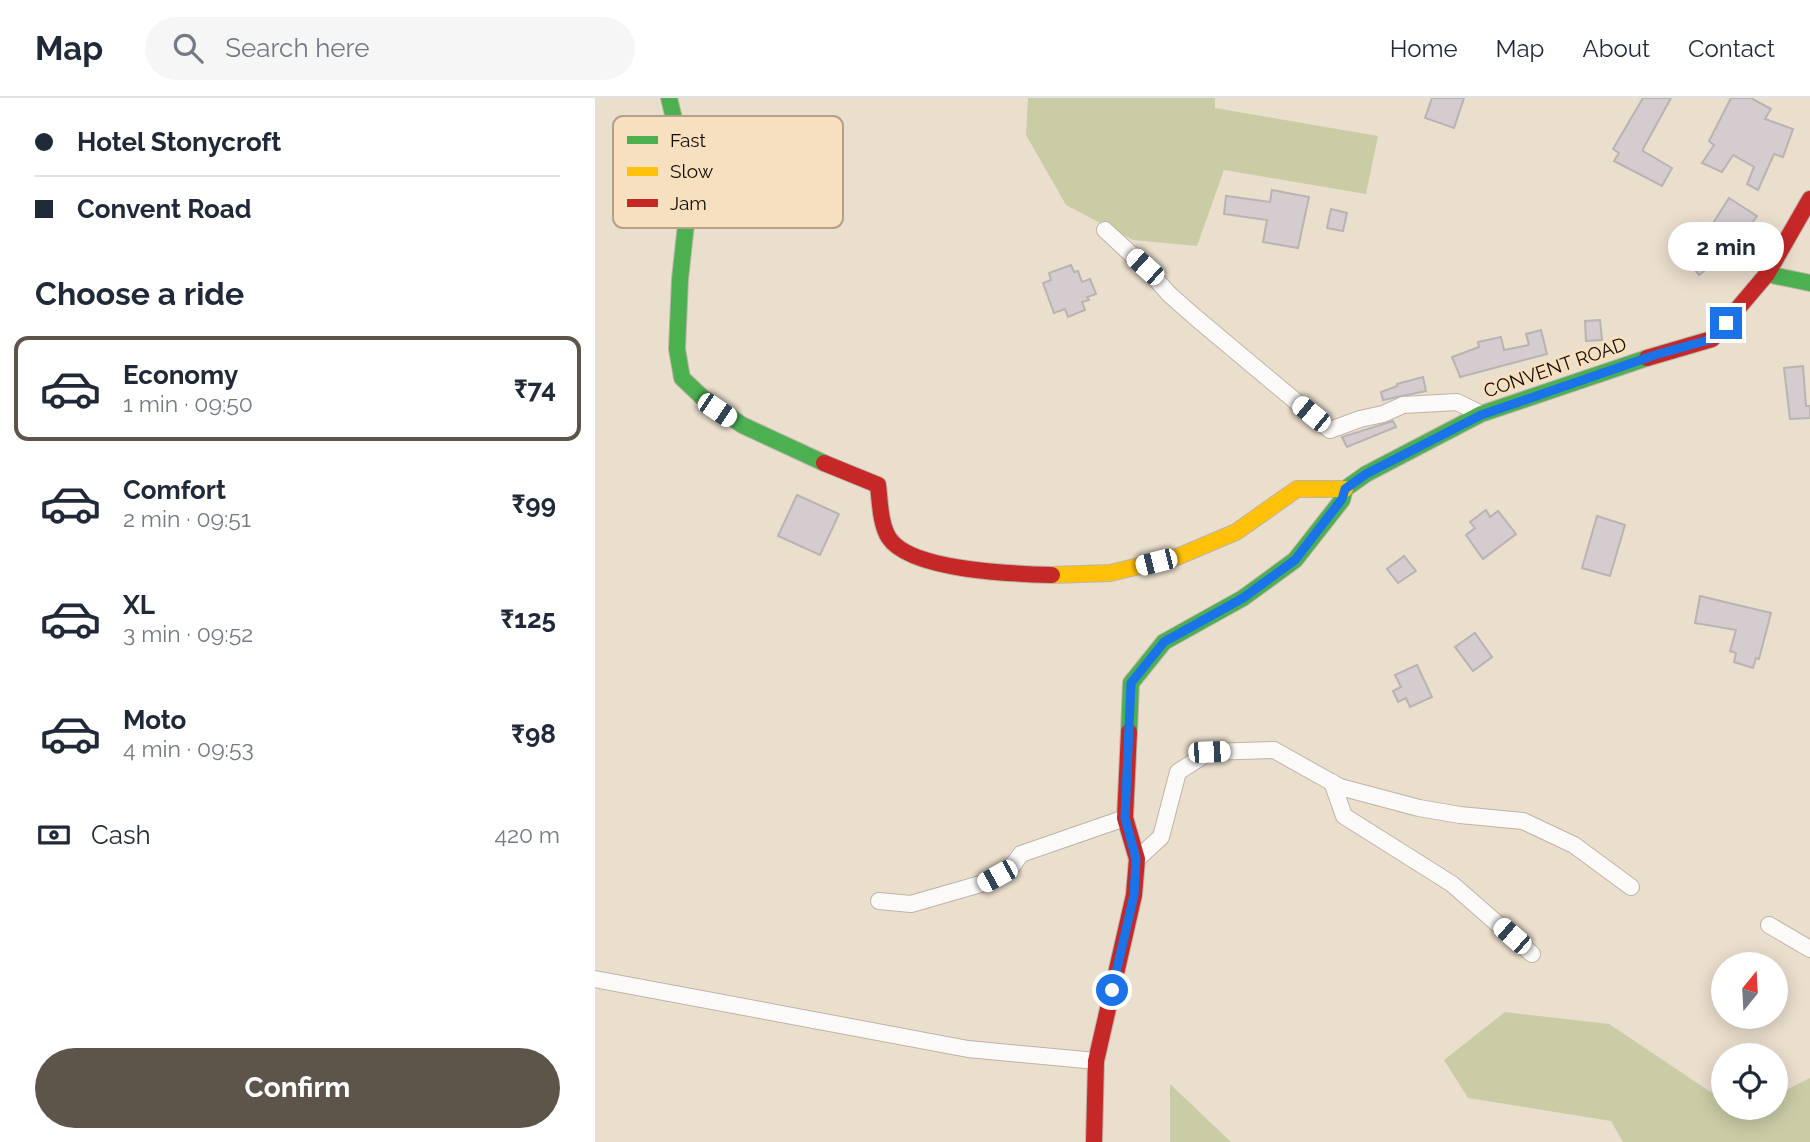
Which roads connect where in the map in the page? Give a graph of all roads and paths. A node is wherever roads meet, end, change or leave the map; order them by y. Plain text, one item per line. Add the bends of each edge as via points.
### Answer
1 (669, 98) edge
2 (672, 116) edge
3 (1810, 199) edge
4 (685, 228) edge
5 (1105, 230) dead end
6 (1767, 274) junction
7 (1810, 283) edge
8 (1481, 415) junction
9 (1345, 489) junction
10 (1332, 782) junction
11 (1125, 818) junction
12 (1136, 859) junction
13 (1631, 887) dead end
14 (879, 901) dead end
15 (1769, 925) dead end
16 (1810, 949) edge
17 (1532, 954) dead end
18 (595, 979) edge
19 (1096, 1061) junction
20 (1094, 1142) edge

1 - 2 main road
3 - 6 main road, CONVENT ROAD
4 - 9 main road via 677,305 682,378 746,429 878,485 888,538 912,555 1011,573 1111,573 1178,557 1223,540 1299,489
5 - 8 street via 1169,294 1330,430 1403,405 1457,402
6 - 7 main road
6 - 8 main road, CONVENT ROAD via 1712,339
8 - 9 main road, CONVENT ROAD
9 - 11 main road, CONVENT ROAD via 1295,560 1243,598 1164,642 1131,683
10 - 12 street via 1273,750 1209,752 1178,772 1161,837
10 - 13 street via 1419,808 1523,821 1574,845
10 - 17 street via 1344,816 1452,884
11 - 12 main road, CONVENT ROAD
11 - 14 street via 1021,854 1010,869 984,883 911,904
12 - 19 main road, CONVENT ROAD via 1134,895
15 - 16 street
18 - 19 street via 968,1049
19 - 20 main road, CONVENT ROAD

